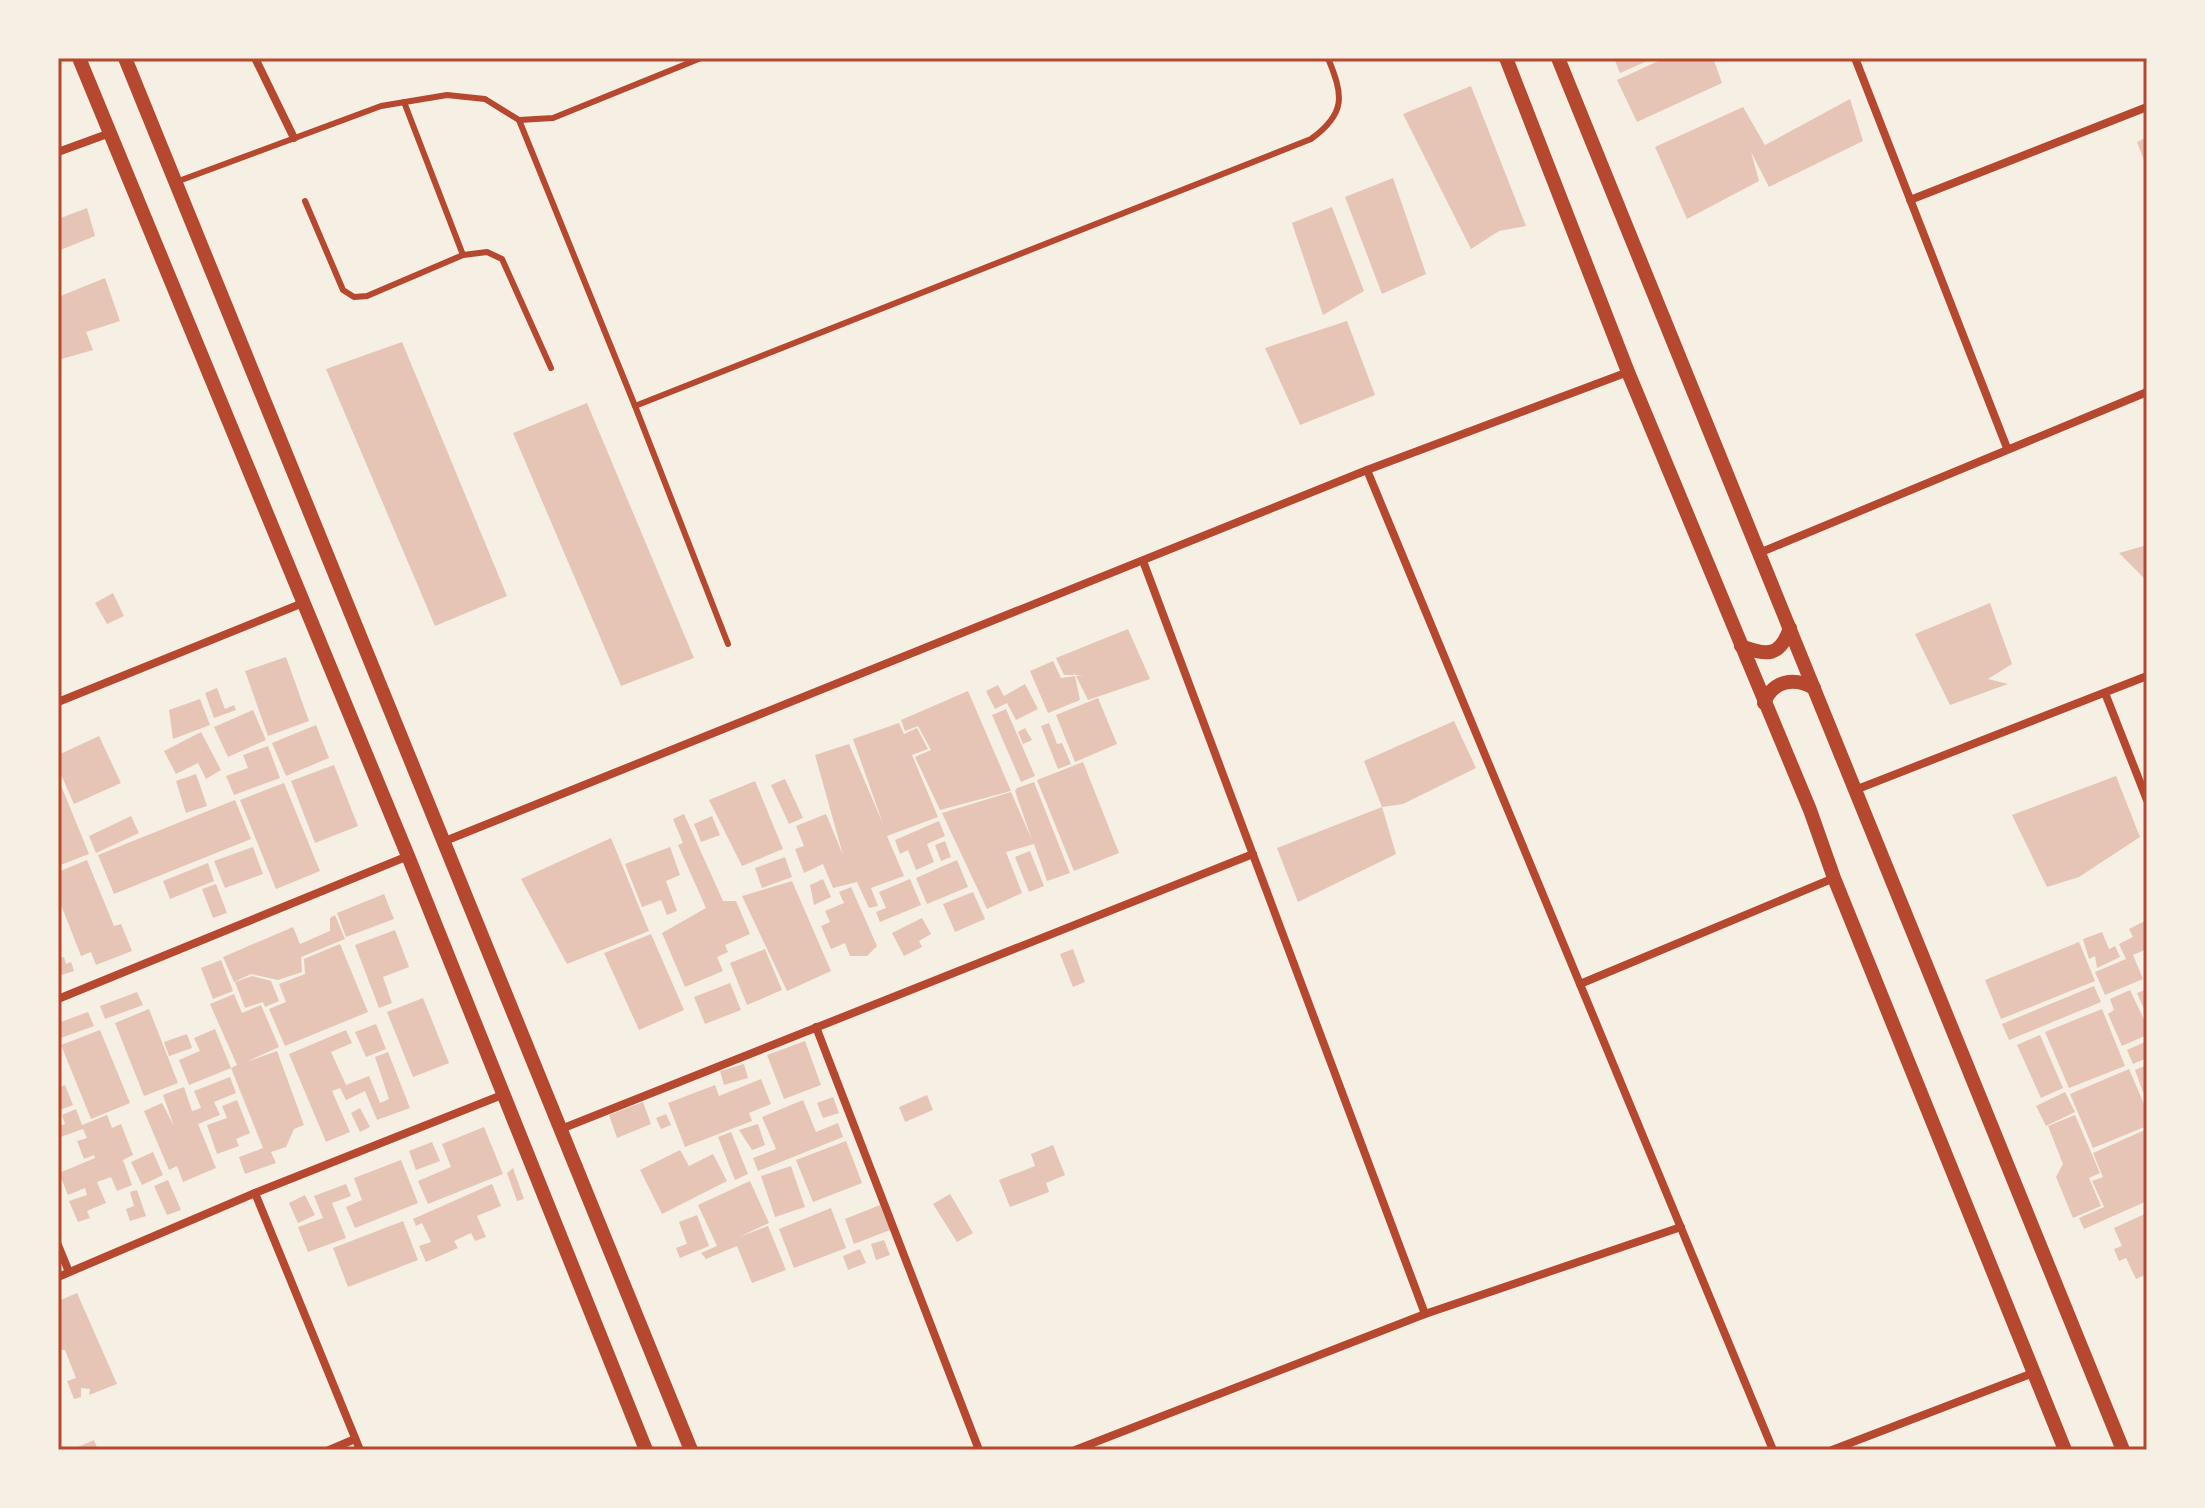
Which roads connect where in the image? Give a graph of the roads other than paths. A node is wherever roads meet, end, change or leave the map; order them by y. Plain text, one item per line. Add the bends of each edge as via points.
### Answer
1 (79, 58) edge
2 (125, 58) edge
3 (255, 58) edge
4 (701, 58) edge
5 (1328, 58) edge
6 (1506, 58) edge
7 (1558, 58) edge
8 (1855, 58) edge
9 (404, 102) junction
10 (2147, 107) edge
11 (519, 120) junction
12 (110, 133) junction
13 (294, 138) junction
14 (58, 152) edge
15 (176, 182) junction
16 (1910, 200) junction
17 (305, 201) dead end
18 (463, 255) junction
19 (551, 368) dead end
20 (1628, 372) junction
21 (2147, 392) edge
22 (635, 406) junction
23 (2007, 448) junction
24 (1367, 470) junction
25 (1759, 553) junction
26 (1143, 561) junction
27 (303, 603) junction
28 (1790, 628) junction
29 (728, 644) dead end
30 (1741, 646) junction
31 (2147, 676) edge
32 (1814, 688) junction
33 (2105, 693) junction
34 (58, 702) edge
35 (1764, 703) junction
36 (1855, 790) junction
37 (2147, 800) edge
38 (445, 841) junction
39 (1253, 854) junction
40 (408, 856) junction
41 (1834, 878) junction
42 (1580, 984) junction
43 (58, 999) edge
44 (816, 1027) junction
45 (502, 1095) junction
46 (561, 1129) junction
47 (255, 1193) junction
48 (1681, 1227) junction
49 (58, 1245) edge
50 (69, 1272) junction
51 (58, 1277) edge
52 (1425, 1314) junction
53 (2033, 1373) junction
54 (355, 1439) junction
55 (329, 1450) edge
56 (360, 1450) edge
57 (646, 1450) edge
58 (691, 1450) edge
59 (979, 1450) edge
60 (1075, 1450) edge
61 (1773, 1450) edge
62 (1832, 1450) edge
63 (2065, 1450) edge
64 (2123, 1450) edge

1 - 12 street
2 - 15 street
3 - 13 street
4 - 11 lane via 553,118
5 - 22 lane via 1340,88 1337,108 1329,126 1311,139
6 - 20 street
7 - 25 street
8 - 16 street
9 - 11 lane via 447,95 485,99
9 - 13 lane
9 - 18 lane
10 - 16 street
11 - 22 lane
12 - 14 street
12 - 27 street
13 - 15 lane
15 - 38 street
16 - 23 street
17 - 18 lane via 343,290 354,297
18 - 19 lane via 487,252 502,259
20 - 24 street
20 - 30 street
21 - 23 street
22 - 29 lane
23 - 25 street
24 - 26 street
24 - 42 street
25 - 28 street
26 - 38 street
26 - 39 street
27 - 34 street
27 - 40 street
28 - 30 street via 1785,643 1774,652
28 - 32 street
30 - 35 street
31 - 33 street
32 - 35 street via 1786,682 1774,686
32 - 36 street
33 - 36 street
33 - 37 street
35 - 41 street
36 - 64 street
38 - 46 street
39 - 44 street
39 - 52 street
40 - 43 street
40 - 45 street
41 - 42 street
41 - 53 street
42 - 48 street
44 - 46 street
44 - 59 street
45 - 47 street
45 - 57 street
46 - 58 street
47 - 50 street
47 - 54 street
48 - 52 street
48 - 61 street
49 - 50 street
50 - 51 street
52 - 60 street
53 - 62 street
53 - 63 street
54 - 55 street
54 - 56 street

